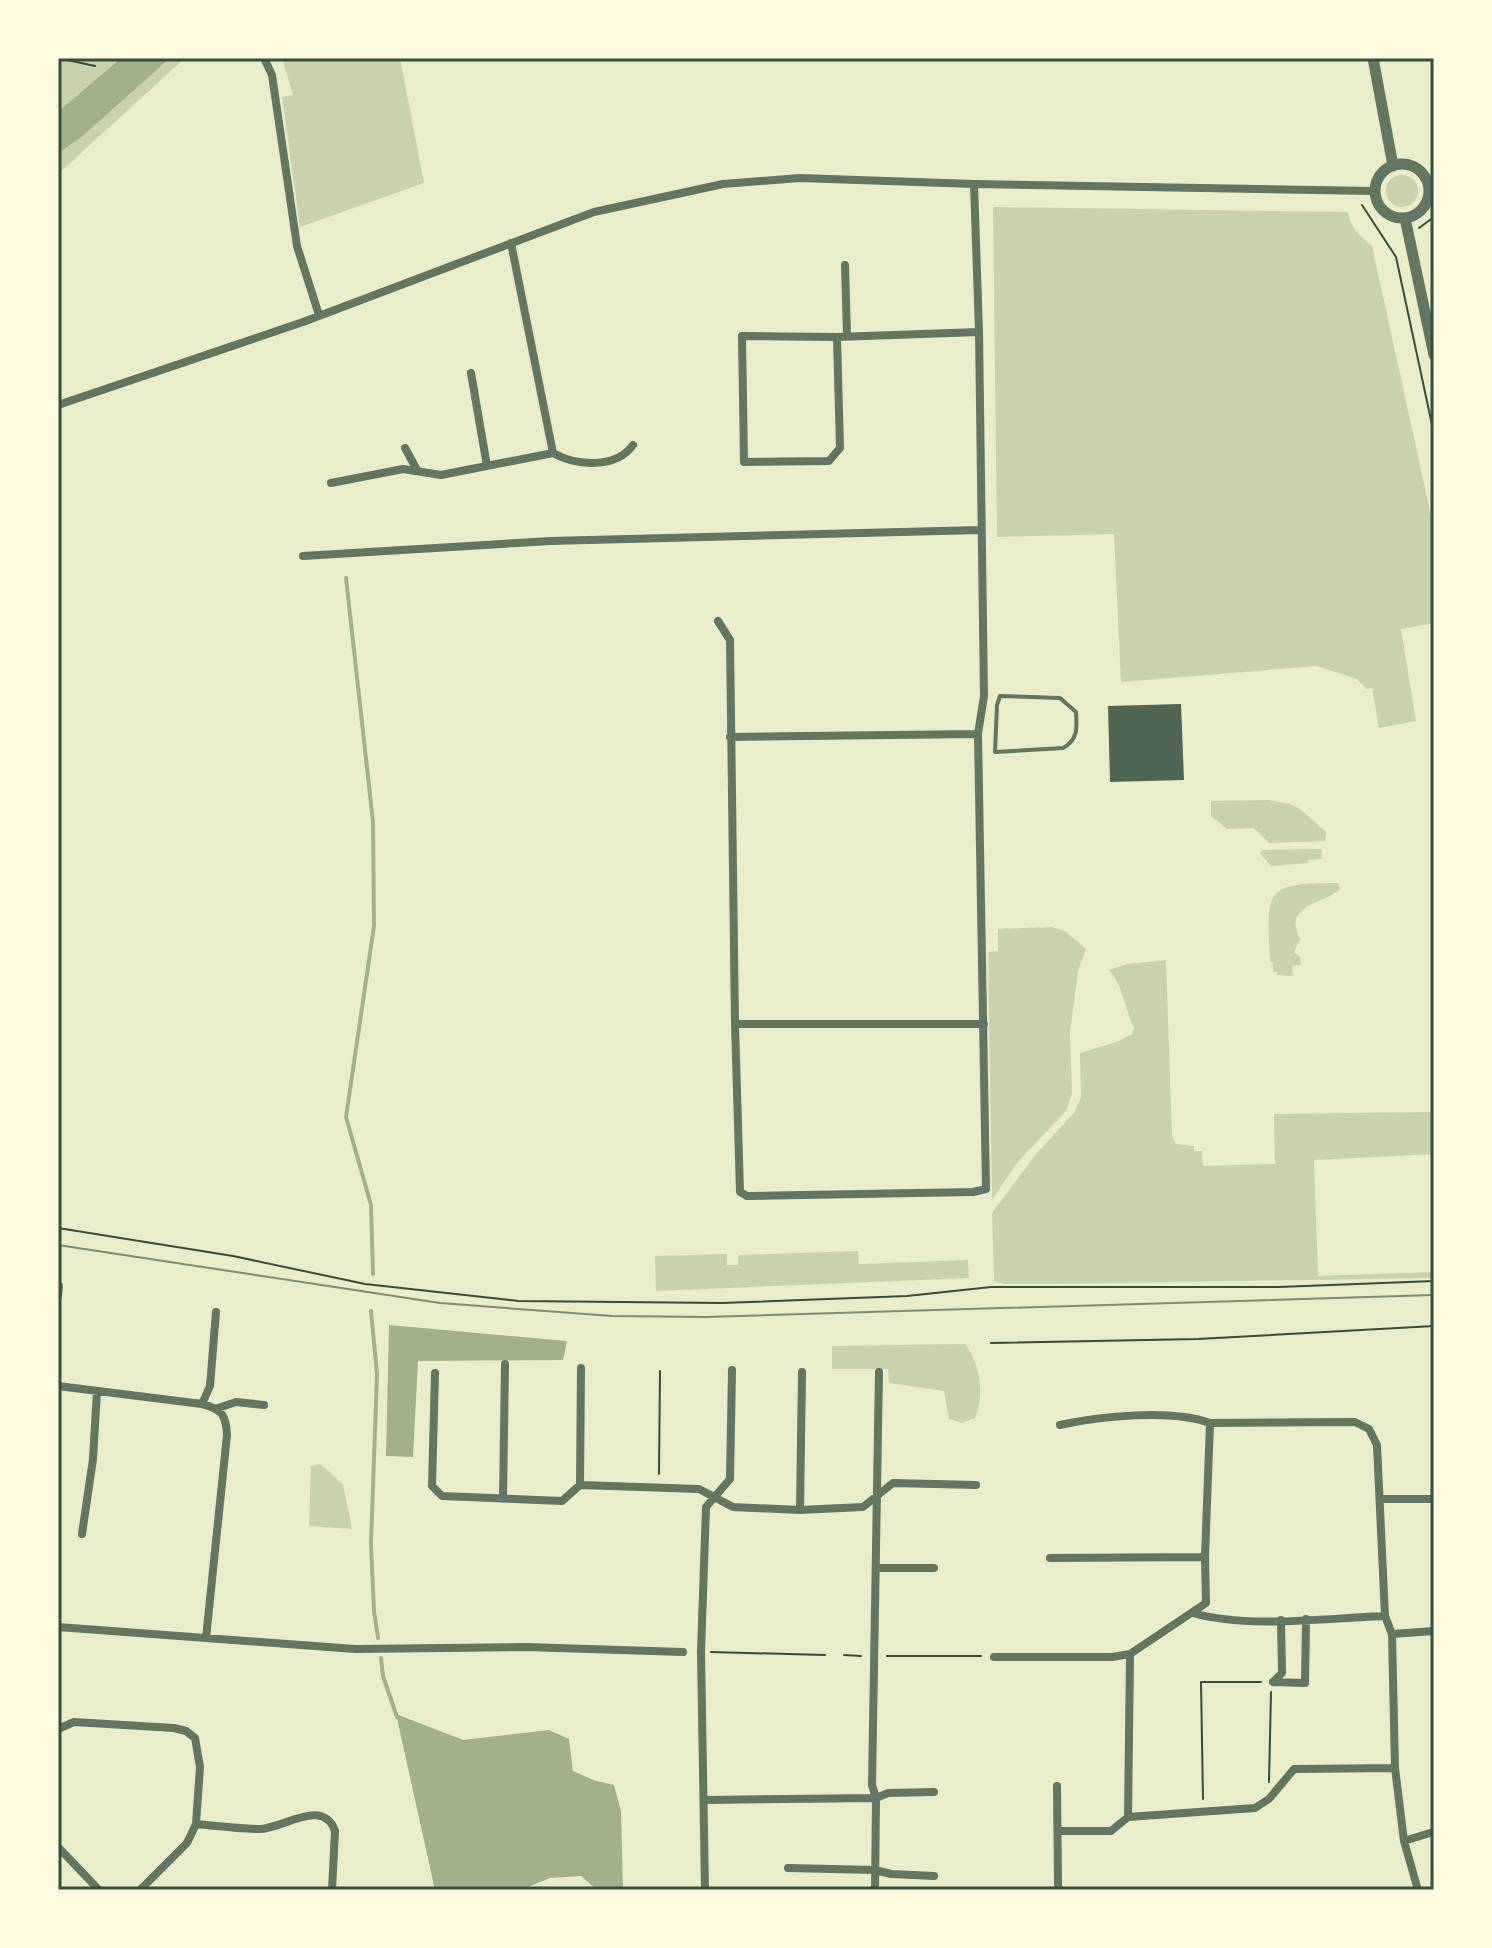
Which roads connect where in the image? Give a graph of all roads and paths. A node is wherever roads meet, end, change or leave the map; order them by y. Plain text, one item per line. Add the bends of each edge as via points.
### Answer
1 (58, 58) edge
2 (264, 58) edge
3 (1373, 58) edge
4 (95, 66) dead end
5 (1393, 166) junction
6 (974, 184) junction
7 (1431, 188) edge
8 (1375, 191) junction
9 (1362, 205) dead end
10 (1405, 218) junction
11 (511, 243) junction
12 (845, 265) dead end
13 (319, 315) junction
14 (979, 332) junction
15 (842, 337) junction
16 (1434, 355) edge
17 (471, 373) dead end
18 (58, 405) edge
19 (1434, 434) edge
20 (633, 445) dead end
21 (405, 448) dead end
22 (553, 453) junction
23 (487, 466) junction
24 (417, 470) junction
25 (331, 483) dead end
26 (980, 530) junction
27 (303, 556) dead end
28 (718, 621) dead end
29 (978, 734) junction
30 (730, 737) junction
31 (1036, 750) joint
32 (735, 1024) junction
33 (984, 1024) junction
34 (58, 1228) edge
35 (1434, 1281) edge
36 (216, 1312) dead end
37 (1434, 1326) edge
38 (991, 1343) dead end
39 (505, 1364) dead end
40 (581, 1368) dead end
41 (732, 1370) dead end
42 (660, 1371) dead end
43 (802, 1372) dead end
44 (879, 1372) dead end
45 (435, 1373) dead end
46 (58, 1386) edge
47 (97, 1391) junction
48 (202, 1404) junction
49 (264, 1405) dead end
50 (218, 1408) junction
51 (1210, 1423) junction
52 (1060, 1425) dead end
53 (580, 1485) junction
54 (976, 1485) dead end
55 (659, 1488) junction
56 (876, 1494) junction
57 (714, 1497) junction
58 (503, 1499) junction
59 (1381, 1499) junction
60 (1434, 1499) edge
61 (800, 1510) junction
62 (82, 1534) dead end
63 (1205, 1557) junction
64 (1050, 1558) dead end
65 (876, 1568) junction
66 (934, 1568) dead end
67 (1193, 1613) junction
68 (1385, 1616) junction
69 (1306, 1619) junction
70 (1281, 1620) junction
71 (58, 1627) edge
72 (1434, 1631) edge
73 (1392, 1634) junction
74 (206, 1638) junction
75 (683, 1652) dead end
76 (722, 1652) dead end
77 (1130, 1654) junction
78 (825, 1655) dead end
79 (844, 1655) dead end
80 (874, 1656) junction
81 (994, 1657) joint
82 (1273, 1682) junction
83 (58, 1729) edge
84 (1395, 1768) junction
85 (1057, 1786) dead end
86 (934, 1792) dead end
87 (876, 1798) junction
88 (1269, 1799) junction
89 (704, 1800) junction
90 (1203, 1812) junction
91 (1128, 1817) junction
92 (196, 1824) junction
93 (1058, 1831) junction
94 (1430, 1833) dead end
95 (1404, 1841) junction
96 (58, 1847) edge
97 (788, 1868) dead end
98 (875, 1870) junction
99 (934, 1876) dead end
100 (1058, 1886) dead end
101 (99, 1890) edge
102 (140, 1890) edge
103 (332, 1890) edge
104 (705, 1890) edge
105 (875, 1890) edge
106 (1418, 1890) edge

1 - 4 path
2 - 13 street via 272,75 297,246
3 - 5 street
5 - 7 street via 1416,168
5 - 8 street via 1380,176
6 - 8 street
6 - 11 street via 829,178 743,181 618,205
6 - 14 street
7 - 10 street via 1420,211
8 - 10 street via 1381,208
9 - 19 path via 1396,257
10 - 16 street
11 - 13 street
11 - 22 street
12 - 15 street
13 - 18 street
14 - 15 street
14 - 26 street
15 - 15 street via 742,336 744,462 829,461 840,448
17 - 23 street
20 - 22 street via 613,461 579,462
21 - 24 street
22 - 23 street
23 - 24 street via 434,476
24 - 25 street
26 - 27 street via 550,541
26 - 29 street via 984,696
28 - 30 street via 730,640
29 - 30 street
29 - 33 street
30 - 32 street
31 - 31 lane via 1072,743 1076,712 1060,698 1000,696 995,752
32 - 33 street
32 - 33 street via 740,1192 747,1196 986,1189
34 - 35 path via 365,1284 519,1301 722,1303 991,1287
36 - 48 street via 210,1386
37 - 38 path
39 - 58 street
40 - 53 street
41 - 57 street via 730,1479
42 - 55 path
43 - 61 street
44 - 56 street
45 - 58 street via 432,1486 442,1496
46 - 47 street
47 - 48 street
47 - 62 street
48 - 50 street
49 - 50 street via 236,1402
50 - 74 street via 226,1418 227,1435
51 - 52 street via 1190,1416 1090,1418
51 - 59 street via 1355,1422 1369,1429 1377,1445
51 - 63 street
53 - 55 street
53 - 58 street via 562,1501
54 - 56 street via 893,1483
55 - 57 street via 699,1489
56 - 61 street via 863,1507
56 - 65 street
57 - 61 street via 733,1507
57 - 89 street via 706,1507 701,1637
59 - 60 street
59 - 68 street
63 - 64 street
63 - 67 street via 1206,1603
65 - 66 street
65 - 80 street
67 - 70 street via 1213,1619
67 - 77 street
68 - 69 street
68 - 73 street
69 - 70 street
69 - 82 street via 1305,1683
70 - 82 street via 1282,1673
71 - 74 street
72 - 73 street
73 - 84 street
74 - 75 street via 355,1649
76 - 78 path
77 - 81 street
77 - 91 street
79 - 80 path
80 - 81 path
80 - 87 street
82 - 88 path
82 - 90 path via 1201,1682
83 - 92 street via 74,1722 186,1731 199,1749
84 - 88 street via 1294,1769
84 - 95 street
85 - 93 street
86 - 87 street
87 - 89 street
87 - 98 street
88 - 90 street via 1255,1808
89 - 104 street
90 - 91 street
91 - 93 street via 1111,1831
92 - 102 street via 187,1843
92 - 103 street via 264,1829 303,1816 325,1818 335,1831
93 - 100 street
94 - 95 street
95 - 106 street
96 - 101 street
97 - 98 street
98 - 99 street
98 - 105 street

